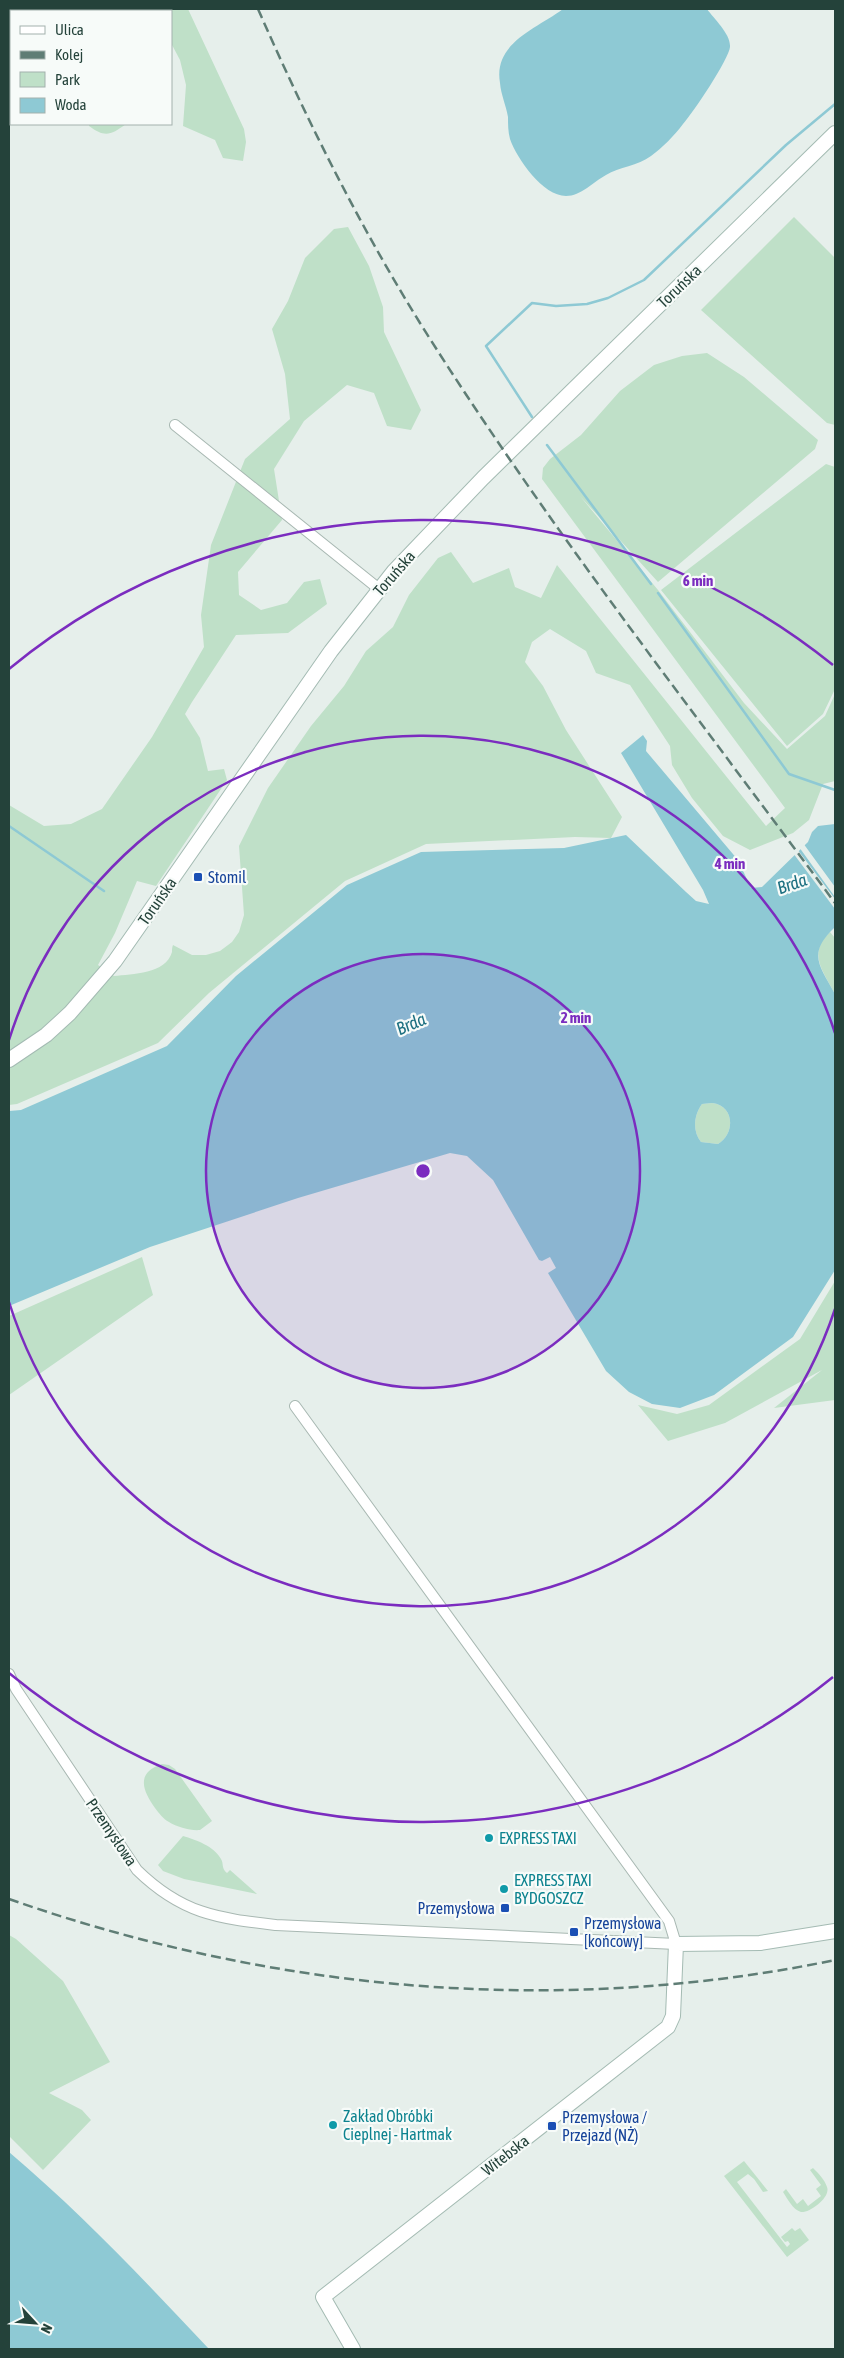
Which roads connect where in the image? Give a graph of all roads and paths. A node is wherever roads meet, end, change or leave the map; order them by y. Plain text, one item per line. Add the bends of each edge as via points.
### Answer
1 (835, 133) edge
2 (175, 425) dead end
3 (379, 589) junction
4 (9, 1060) edge
5 (295, 1406) dead end
6 (9, 1674) edge
7 (835, 1931) edge
8 (676, 1944) junction
9 (353, 2349) edge

1 - 3 street, Toruńska via 463,497
2 - 3 street
3 - 4 street, Toruńska via 331,651 115,961 70,1013 46,1035
5 - 8 street via 669,1921
6 - 8 street, Przemysłowa via 138,1870 160,1890 195,1910 219,1918 276,1925
7 - 8 street, Przemysłowa via 760,1943
8 - 9 street, Witebska via 673,2016 668,2027 323,2298

